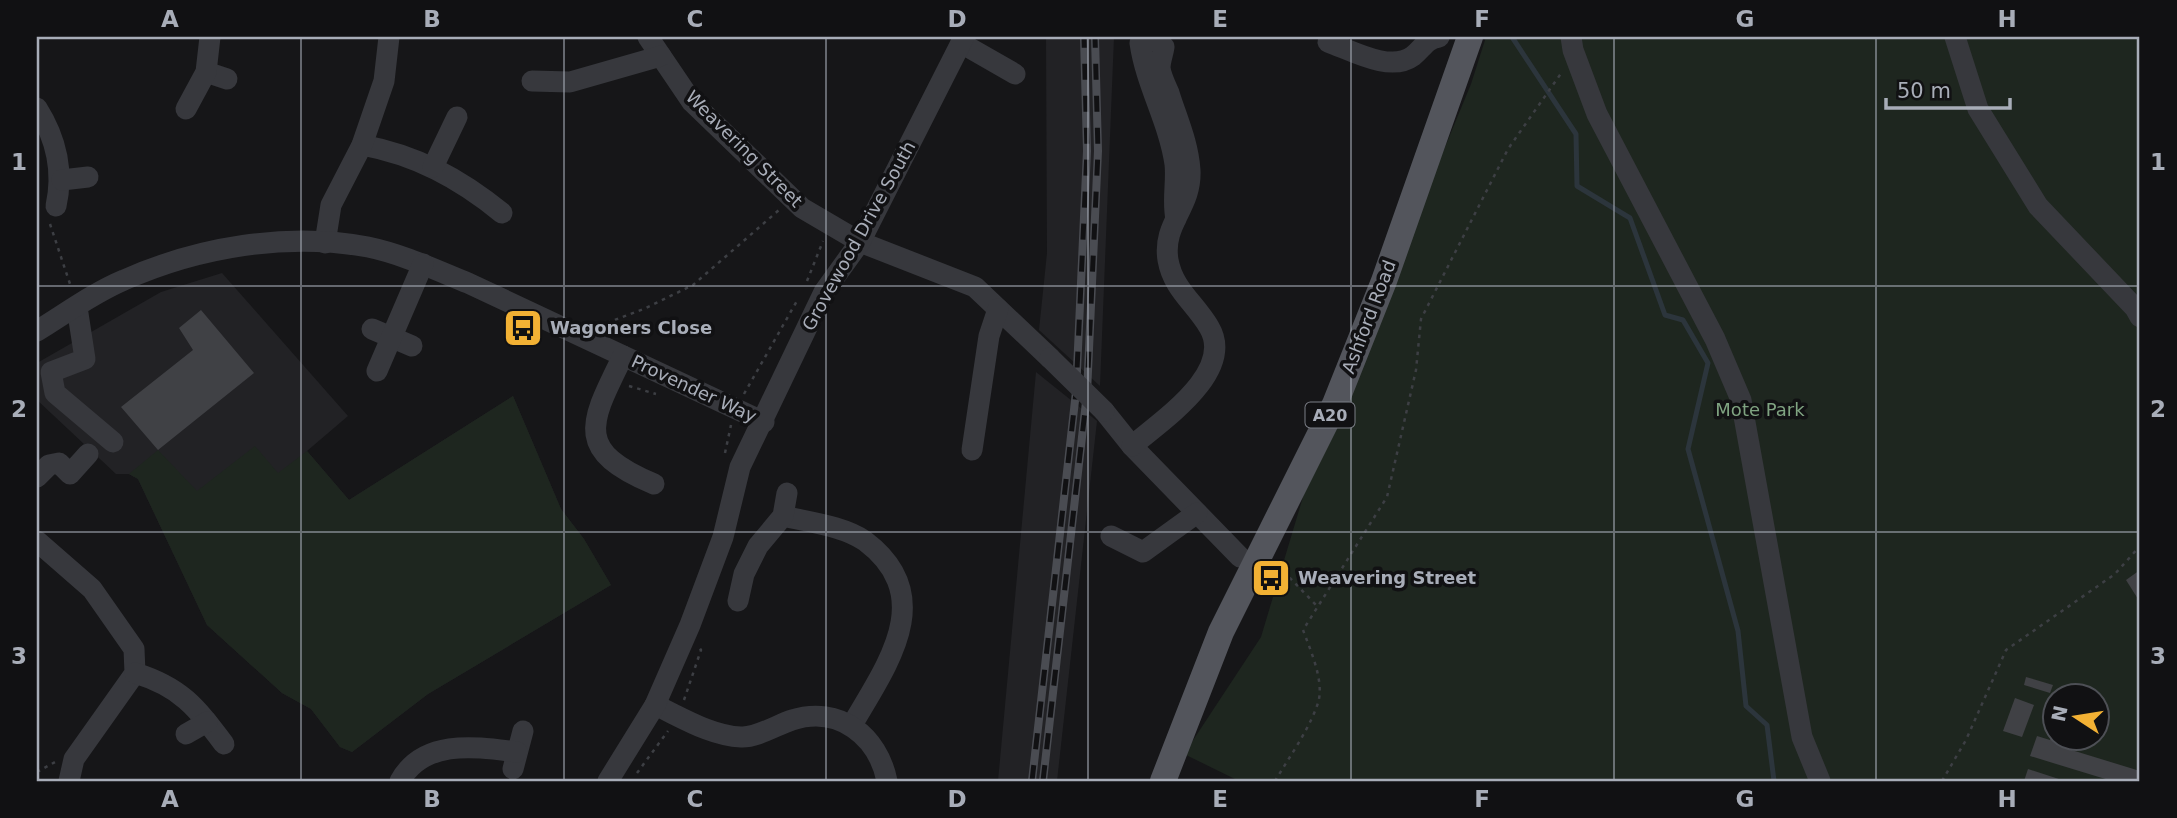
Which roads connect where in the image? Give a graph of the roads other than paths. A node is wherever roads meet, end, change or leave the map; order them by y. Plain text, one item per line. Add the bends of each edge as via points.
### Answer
1 (210, 37) edge
2 (389, 37) edge
3 (648, 37) edge
4 (1440, 37) edge
5 (1571, 37) edge
6 (1955, 37) edge
7 (962, 40) edge
8 (1469, 40) edge
9 (1328, 42) dead end
10 (660, 56) junction
11 (206, 72) junction
12 (1015, 74) dead end
13 (227, 79) dead end
14 (532, 80) dead end
15 (37, 107) edge
16 (186, 109) dead end
17 (457, 117) dead end
18 (362, 145) junction
19 (433, 167) junction
20 (88, 177) dead end
21 (62, 180) junction
22 (56, 206) road end
23 (502, 213) dead end
24 (1176, 219) junction
25 (860, 242) junction
26 (325, 243) junction
27 (423, 264) junction
28 (77, 307) junction
29 (998, 309) junction
30 (2140, 317) edge
31 (372, 328) dead end
32 (37, 331) edge
33 (392, 337) junction
34 (412, 346) dead end
35 (623, 356) junction
36 (377, 371) dead end
37 (764, 422) junction
38 (113, 442) dead end
39 (1132, 446) junction
40 (972, 450) dead end
41 (88, 454) dead end
42 (37, 477) edge
43 (654, 484) dead end
44 (788, 493) dead end
45 (1198, 513) junction
46 (778, 521) junction
47 (1111, 536) dead end
48 (43, 554) edge
49 (1252, 554) junction
50 (738, 601) dead end
51 (135, 673) junction
52 (655, 705) junction
53 (207, 722) junction
54 (852, 725) junction
55 (523, 731) dead end
56 (186, 734) dead end
57 (224, 744) dead end
58 (69, 781) edge
59 (400, 781) edge
60 (608, 781) edge
61 (887, 781) edge
62 (1163, 781) edge
63 (1820, 781) edge

1 - 11 street
2 - 18 street via 384,81
3 - 10 street, Weavering Street
4 - 8 street
4 - 9 street via 1424,43 1406,61 1393,63
5 - 63 street via 1597,114 1715,338 1741,400 1802,737
6 - 30 street via 1978,109 2038,206
7 - 12 street
7 - 25 street, Grovewood Drive South
8 - 49 main road, Ashford Road / A20 via 1350,367
10 - 14 street via 570,82
10 - 25 street, Weavering Street via 692,102 793,199
11 - 13 street
11 - 16 street
15 - 21 street via 51,131
17 - 19 street
18 - 19 street via 390,150
18 - 26 street via 331,205
19 - 23 street via 469,186
20 - 21 street
21 - 22 street
24 - 24 street via 1172,201 1175,165 1143,69 1140,43 1154,39 1164,47 1160,68 1188,151 1186,202
24 - 39 street via 1168,233 1169,267 1177,286 1210,328 1214,359 1190,397
25 - 29 street, Weavering Street via 975,287
25 - 37 street, Grovewood Drive South via 824,292
26 - 27 street, Provender Way via 368,248
26 - 28 street, Provender Way via 256,244 204,252 126,279
27 - 33 street
27 - 35 street, Provender Way
28 - 32 street, Provender Way
28 - 38 street via 85,359 51,372 55,393
29 - 39 street, Weavering Street, bridge via 1104,411
29 - 40 street via 989,336
31 - 33 street
33 - 34 street
33 - 36 street
35 - 37 street, Provender Way
35 - 43 street via 595,421 595,436 626,482
37 - 52 street, Grovewood Drive South via 740,467 723,537
39 - 45 street, Weavering Street
41 - 42 street via 70,474 59,463 49,465
44 - 46 street
45 - 47 street via 1143,552
45 - 49 street, Weavering Street
46 - 50 street via 744,575
46 - 54 street via 864,540 885,561 899,587 904,614 899,642
48 - 51 street via 92,589 134,649
49 - 62 main road, Ashford Road / A20
51 - 53 street via 184,695
51 - 58 street via 74,759
52 - 54 street via 724,735 744,738 811,715
52 - 60 street, Grovewood Drive South
53 - 56 street
53 - 57 street
54 - 61 street via 871,741
55 - 59 street via 515,760 471,746 450,747 425,757

